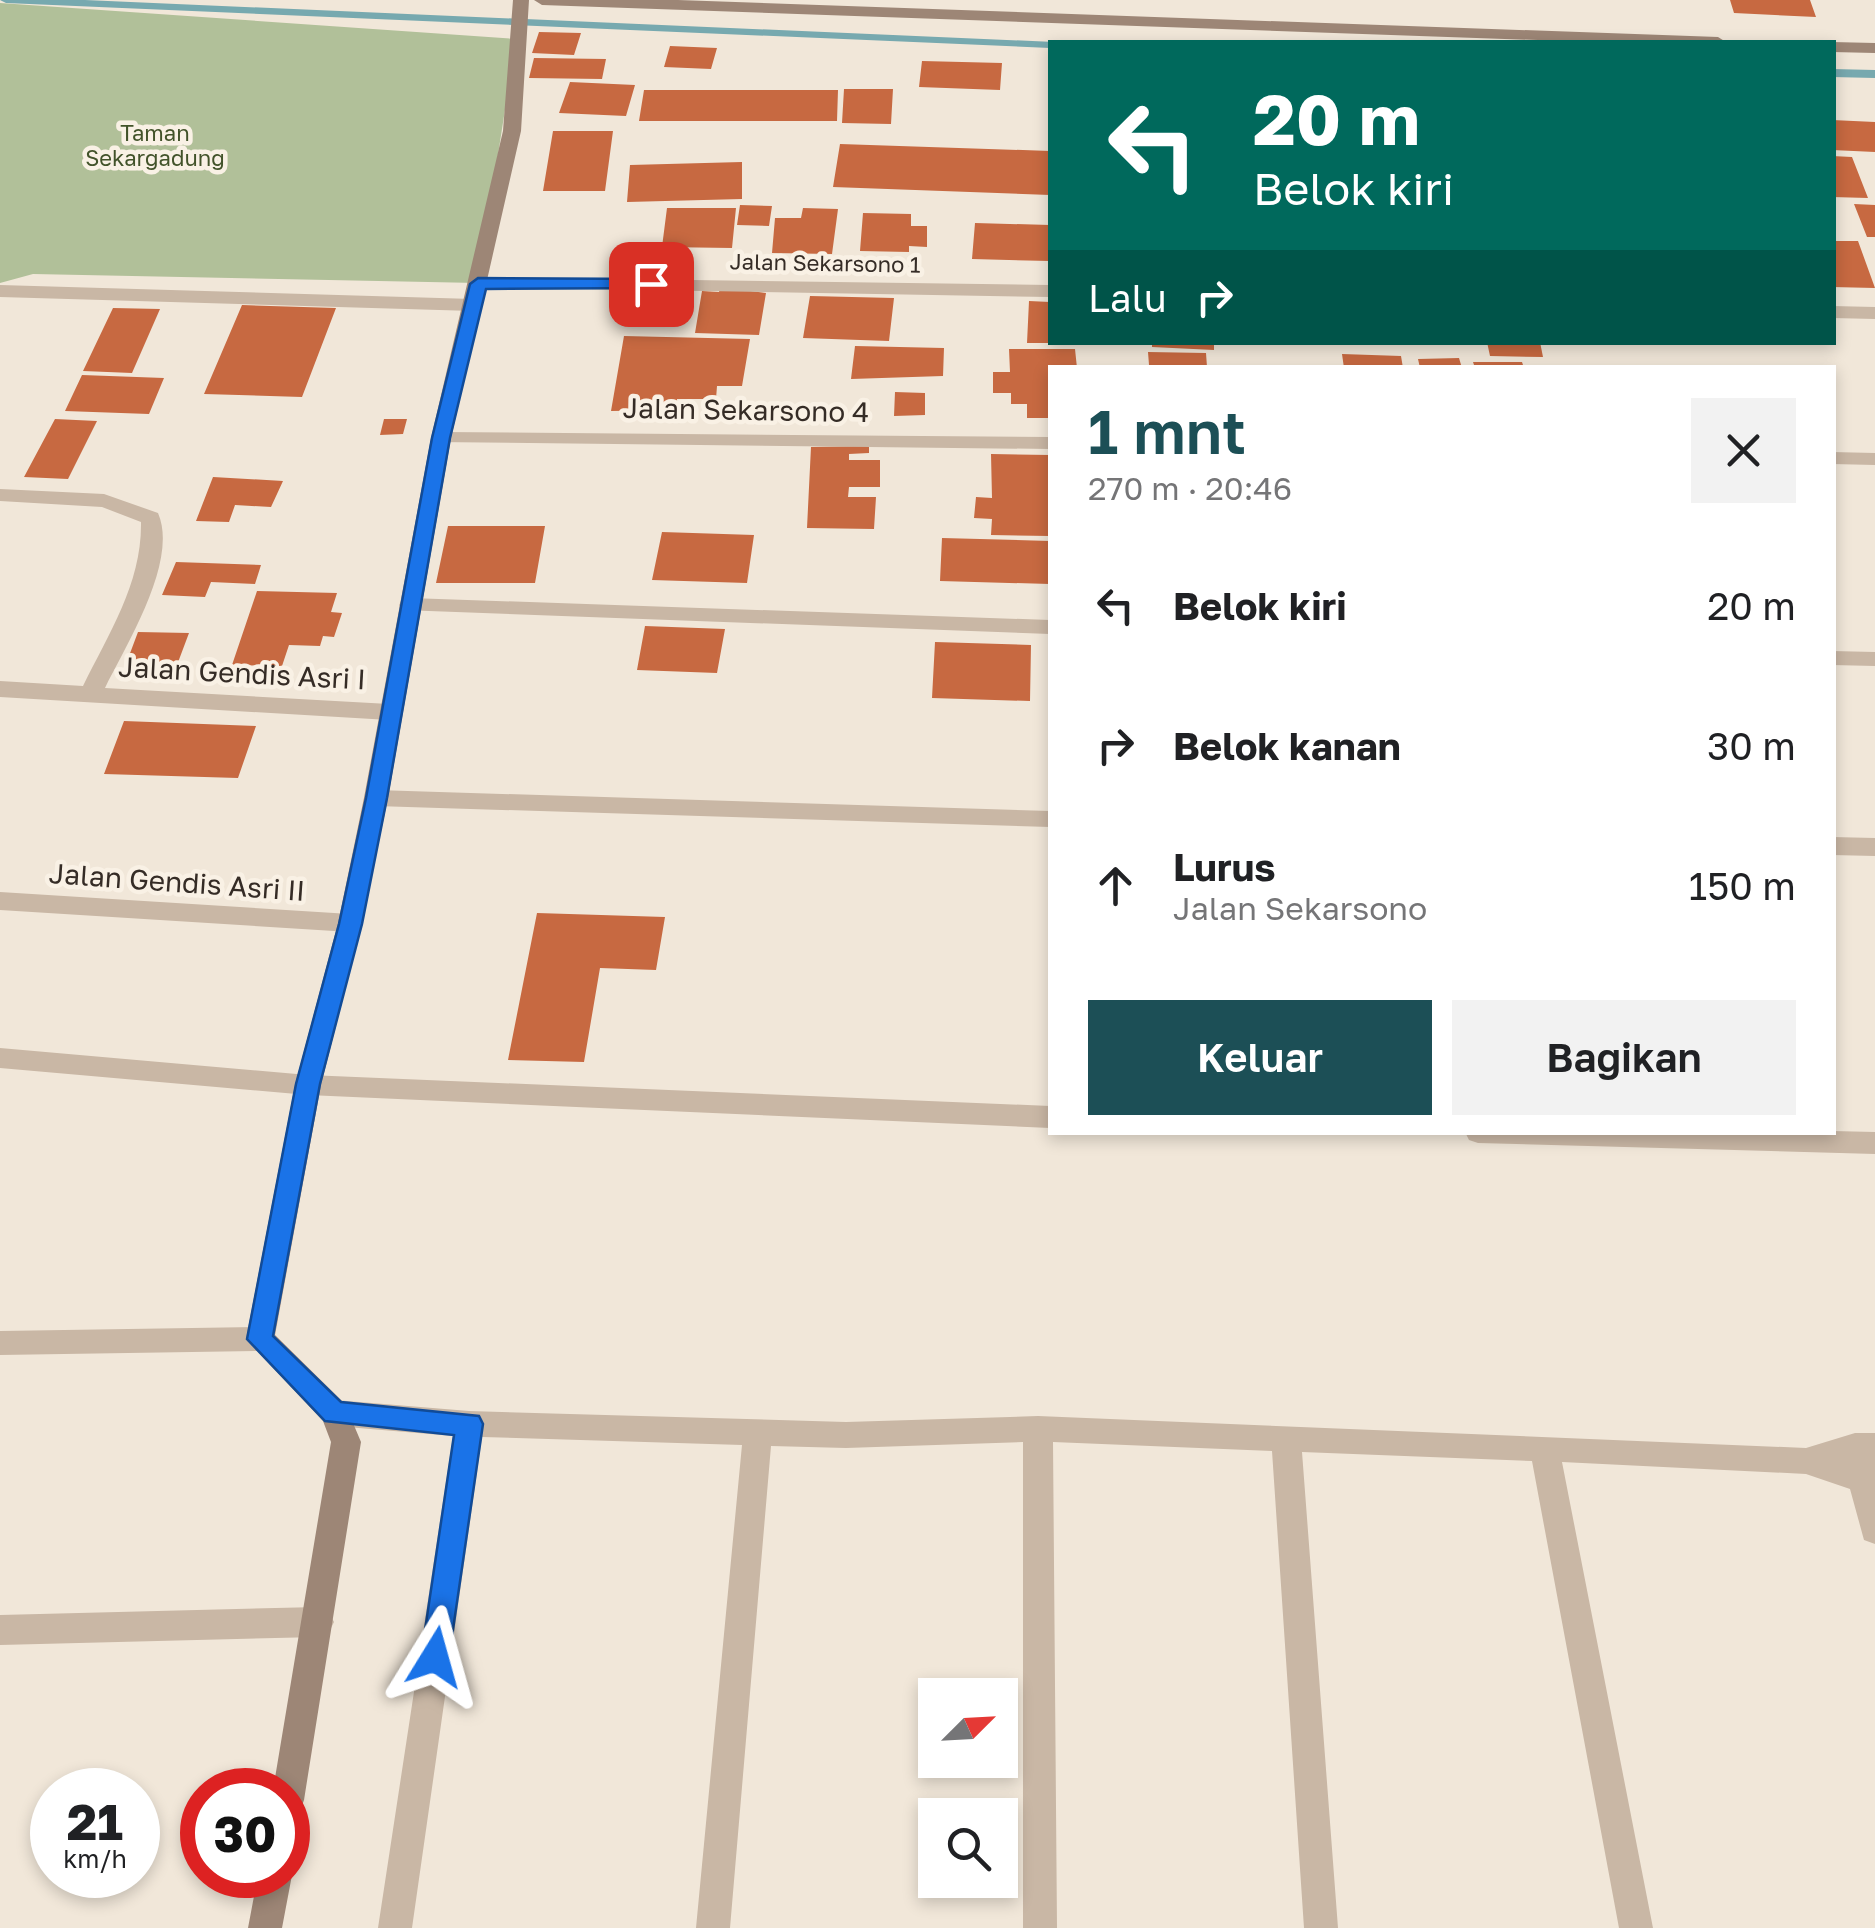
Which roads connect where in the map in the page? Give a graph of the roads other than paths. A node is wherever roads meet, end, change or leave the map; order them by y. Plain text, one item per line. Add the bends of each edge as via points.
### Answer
1 (542, 0) edge
2 (606, 2) edge
3 (520, 4) edge
4 (1662, 40) edge
5 (1836, 47) edge
6 (1875, 48) edge
7 (478, 284) junction
8 (0, 291) edge
9 (1048, 292) edge
10 (473, 305) junction
11 (1836, 312) edge
12 (1875, 313) edge
13 (441, 438) junction
14 (1048, 443) edge
15 (1836, 458) edge
16 (1875, 459) edge
17 (0, 495) edge
18 (410, 605) junction
19 (1048, 627) edge
20 (1836, 658) edge
21 (1875, 659) edge
22 (0, 689) edge
23 (90, 694) junction
24 (389, 712) junction
25 (376, 798) junction
26 (1048, 820) edge
27 (1836, 846) edge
28 (1875, 847) edge
29 (0, 901) edge
30 (350, 924) junction
31 (0, 1058) edge
32 (308, 1084) junction
33 (1048, 1117) edge
34 (1597, 1135) edge
35 (1875, 1142) edge
36 (260, 1339) junction
37 (0, 1343) edge
38 (335, 1413) junction
39 (469, 1424) junction
40 (1038, 1429) junction
41 (758, 1432) junction
42 (1286, 1440) junction
43 (1865, 1446) edge
44 (1545, 1452) junction
45 (1806, 1460) junction
46 (1870, 1484) edge
47 (1875, 1530) edge
48 (318, 1622) junction
49 (0, 1630) edge
50 (293, 1768) edge
51 (271, 1898) edge
52 (266, 1928) edge
53 (395, 1928) edge
54 (713, 1928) edge
55 (1040, 1928) edge
56 (1321, 1928) edge
57 (1636, 1928) edge

1 - 2 street
2 - 4 street
3 - 7 street via 512,132
5 - 6 street
7 - 9 street, Jalan Sekarsono 1
7 - 10 street
8 - 10 street
10 - 13 street
11 - 12 street
13 - 14 street, Jalan Sekarsono 4
13 - 18 street
15 - 16 street
17 - 23 street, Jalan Gendis Asri I via 104,501 151,518 149,566
18 - 19 street
18 - 24 street
20 - 21 street
22 - 23 street, Jalan Gendis Asri I
23 - 24 street, Jalan Gendis Asri I
24 - 25 street
25 - 26 street
25 - 30 street
27 - 28 street
29 - 30 street, Jalan Gendis Asri II
30 - 32 street
31 - 32 street
32 - 33 street
32 - 36 street
34 - 35 street
36 - 37 street
36 - 38 street
38 - 39 street
38 - 48 street via 346,1442
39 - 41 street
39 - 53 street
40 - 41 street
40 - 42 street
40 - 55 street
41 - 54 street
42 - 44 street
42 - 56 street
43 - 45 street
43 - 46 street
44 - 45 street
44 - 57 street
45 - 46 street
46 - 47 street
48 - 49 street
48 - 50 street
51 - 52 street

